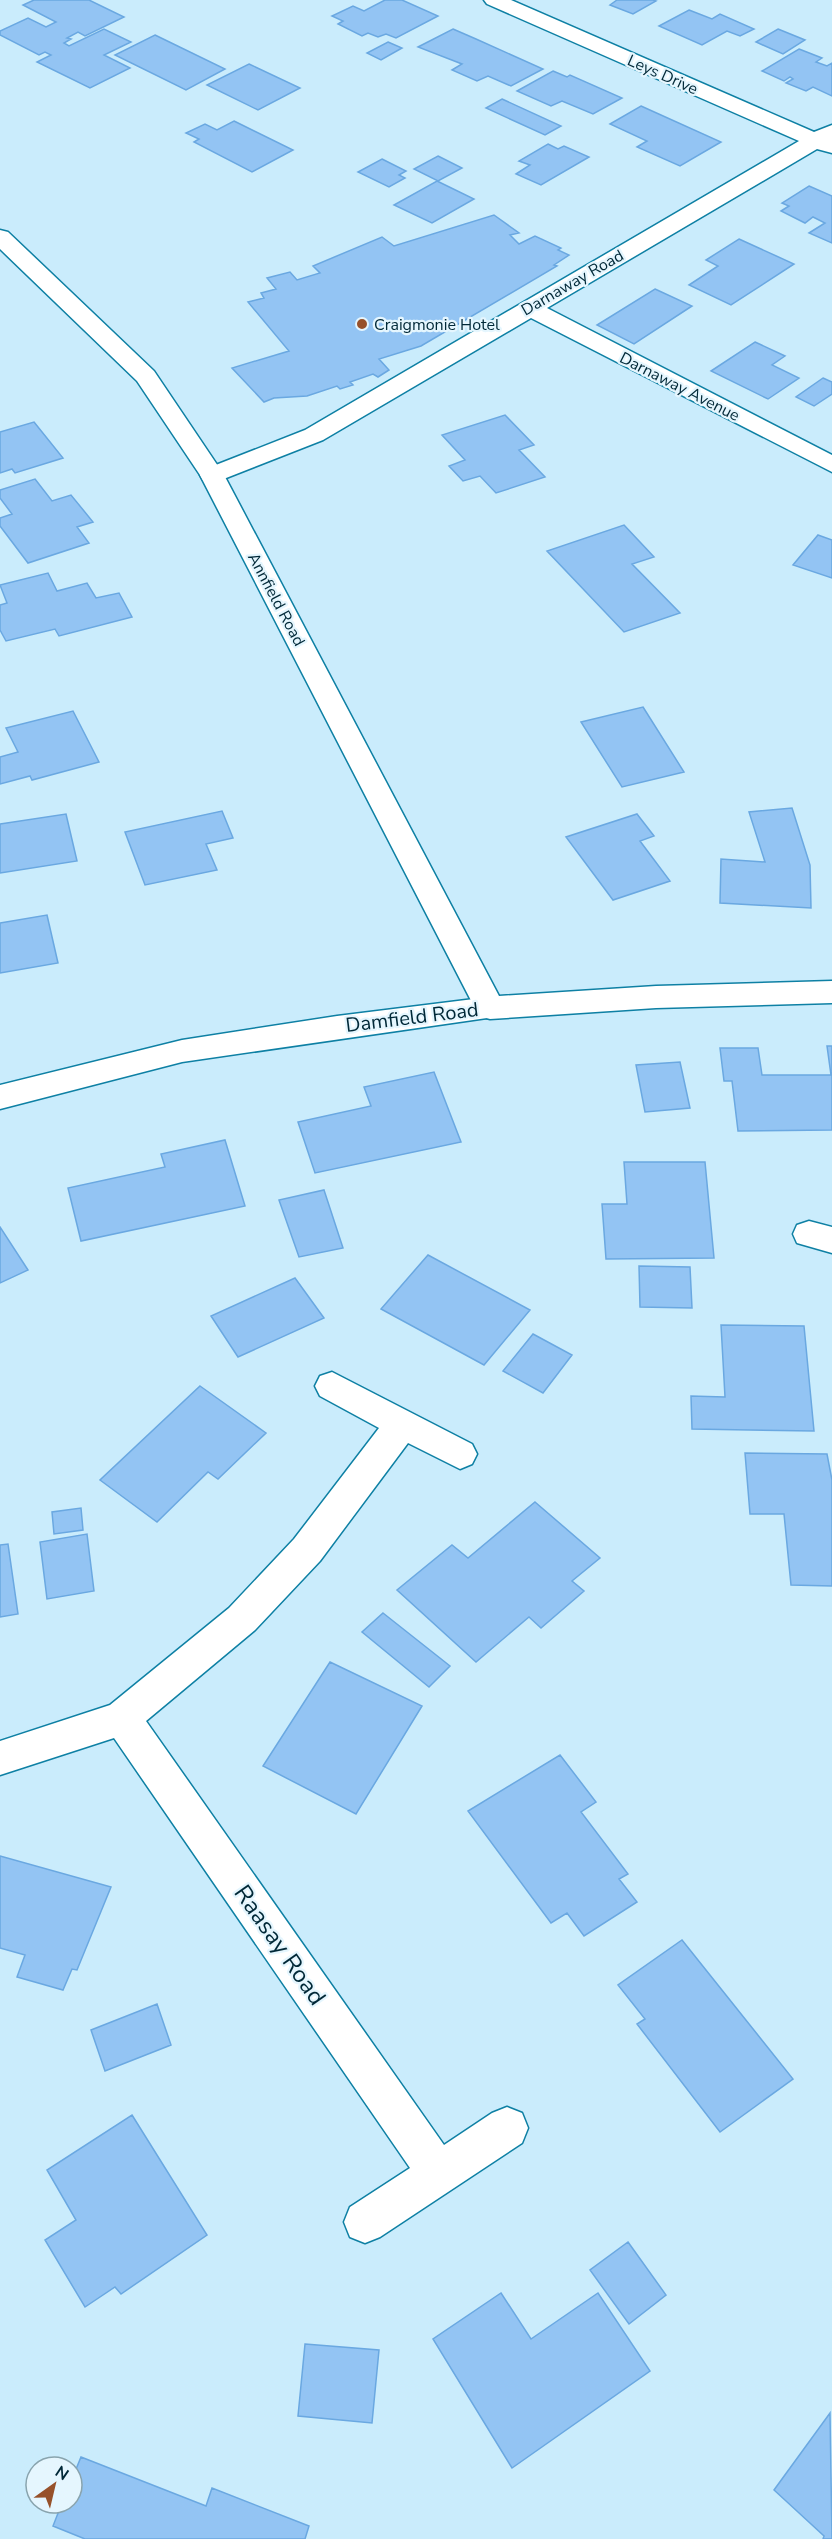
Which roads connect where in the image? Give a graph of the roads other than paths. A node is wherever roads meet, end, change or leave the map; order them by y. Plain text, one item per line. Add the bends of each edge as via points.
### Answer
1 (494, 0) edge
2 (827, 140) edge
3 (0, 237) edge
4 (528, 307) junction
5 (832, 465) edge
6 (212, 475) junction
7 (832, 992) edge
8 (490, 1008) junction
9 (0, 1097) edge
10 (332, 1386) dead end
11 (401, 1425) junction
12 (460, 1454) dead end
13 (122, 1718) junction
14 (0, 1758) edge
15 (507, 2128) dead end
16 (438, 2172) junction
17 (365, 2222) dead end

1 - 2 street, Leys Drive
2 - 4 street, Darnaway Road
3 - 6 street, Annfield Road via 146,376
4 - 5 street, Darnaway Avenue
4 - 6 street, Darnaway Road via 314,435
6 - 8 street, Annfield Road
7 - 8 street, Damfield Road
8 - 9 street, Damfield Road via 182,1051
10 - 11 street
11 - 12 street
11 - 13 street via 307,1550 242,1619
13 - 14 street
13 - 16 street, Raasay Road
15 - 16 street
16 - 17 street

